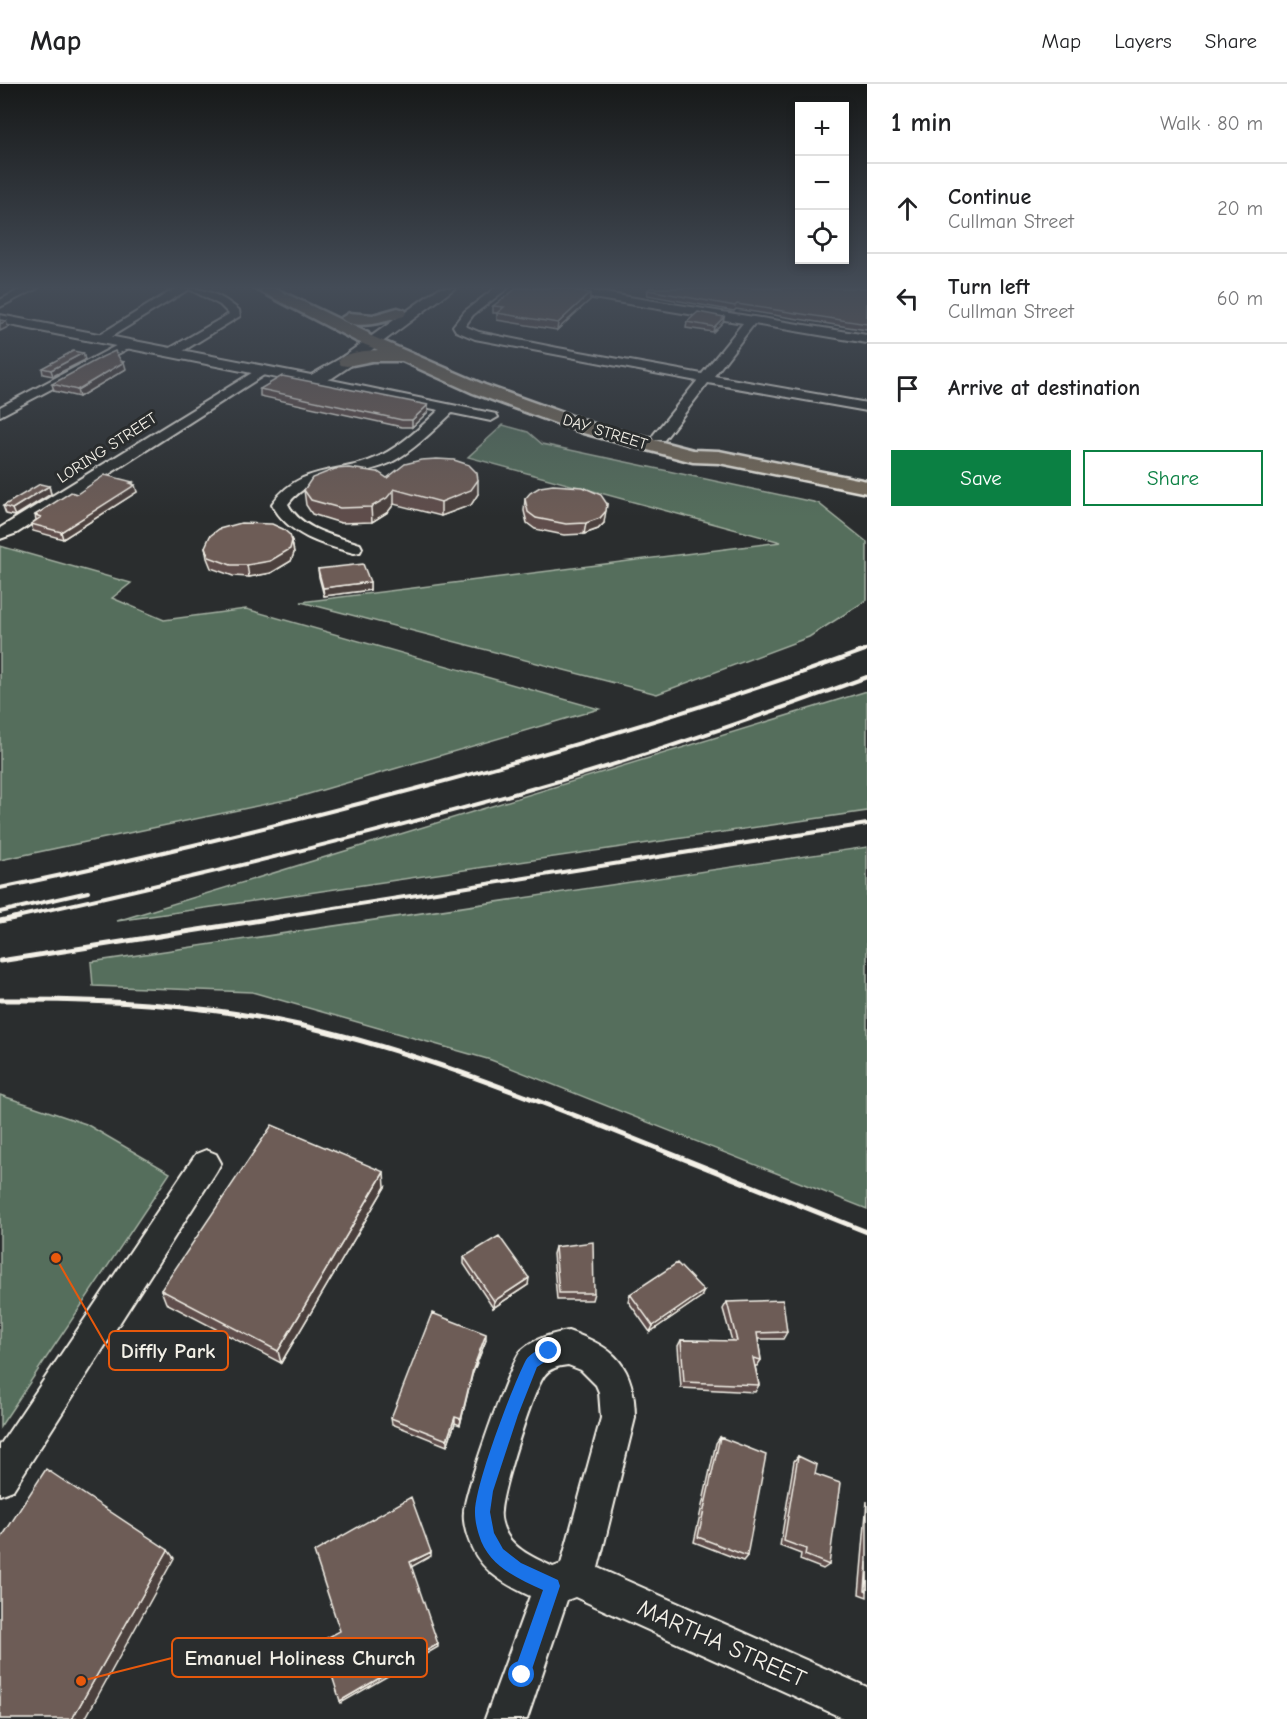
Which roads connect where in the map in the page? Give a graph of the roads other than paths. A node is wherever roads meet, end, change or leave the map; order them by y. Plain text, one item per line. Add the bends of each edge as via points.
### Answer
1 (89, 364) edge
2 (232, 364) edge
3 (323, 364) edge
4 (342, 364) edge
5 (423, 364) edge
6 (448, 364) edge
7 (626, 364) edge
8 (718, 364) edge
9 (263, 370) junction
10 (707, 379) junction
11 (312, 380) junction
12 (450, 407) junction
13 (867, 407) edge
14 (0, 411) edge
15 (491, 417) dead end
16 (659, 437) junction
17 (719, 457) junction
18 (867, 487) edge
19 (0, 534) edge
20 (354, 548) dead end
21 (206, 1162) dead end
22 (0, 1477) edge
23 (564, 1582) junction
24 (867, 1708) edge
25 (506, 1719) edge

1 - 14 street
2 - 9 street
3 - 11 street via 311,371
4 - 11 street
5 - 17 main road, DAY STREET via 562,420 693,456
6 - 16 main road, DAY STREET via 531,397
7 - 10 street
8 - 10 street
9 - 11 street
9 - 19 street, LORING STREET
10 - 13 street
10 - 16 street
11 - 12 street
12 - 15 street
12 - 20 street via 398,453 363,468 320,475 288,489 280,504 282,513 292,523
16 - 17 main road, DAY STREET
17 - 18 main road, DAY STREET
21 - 22 street
23 - 23 street, MARTHA STREET via 618,1418 619,1399 604,1366 588,1354 568,1348 549,1351 532,1363 511,1415 482,1512 486,1535 498,1554 515,1569
23 - 24 street, MARTHA STREET
23 - 25 street

